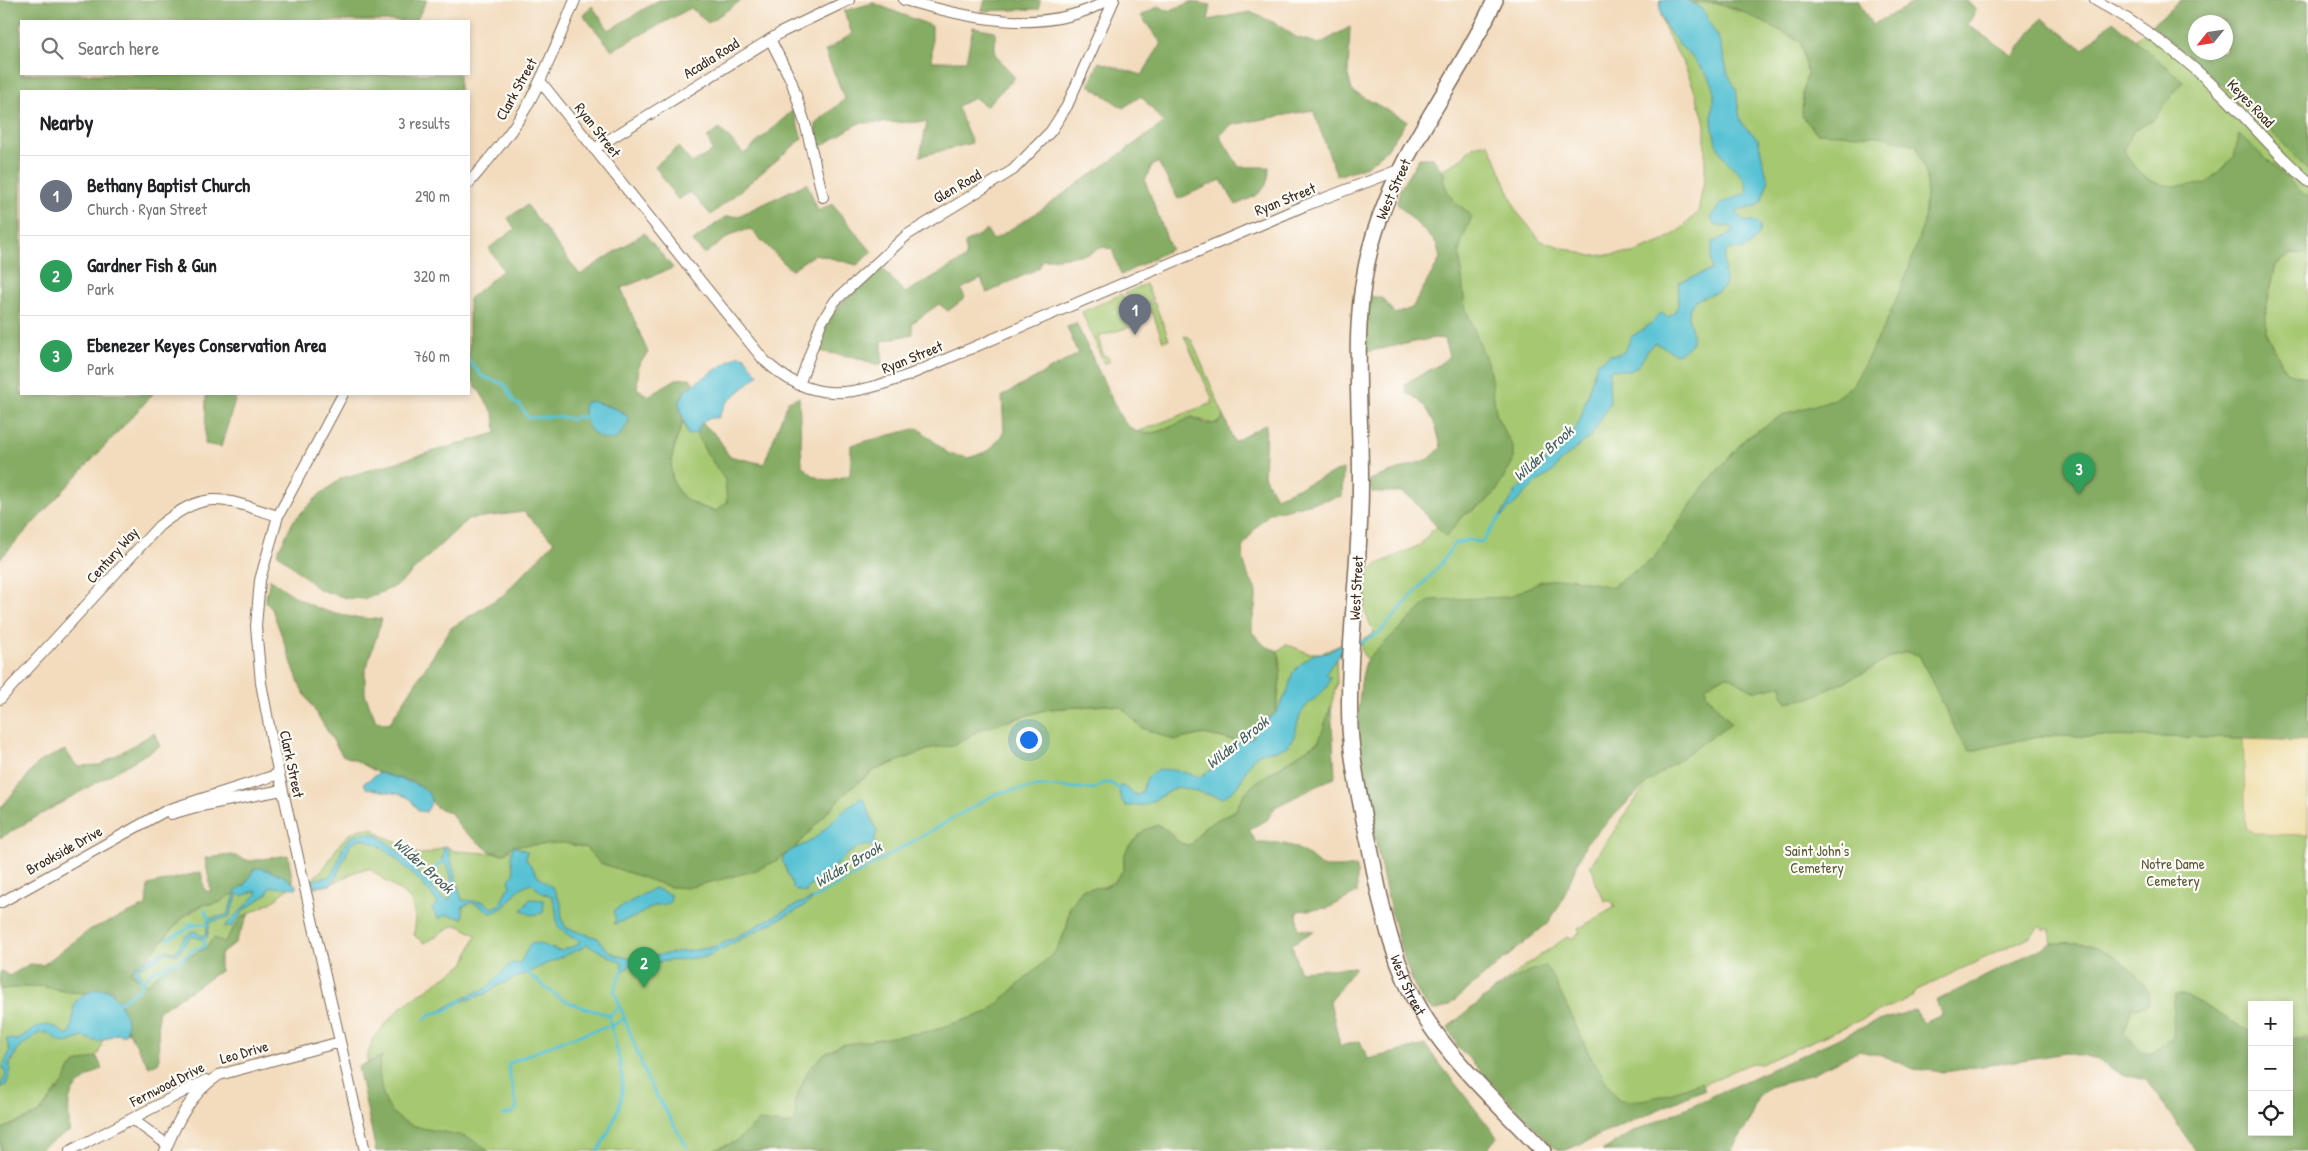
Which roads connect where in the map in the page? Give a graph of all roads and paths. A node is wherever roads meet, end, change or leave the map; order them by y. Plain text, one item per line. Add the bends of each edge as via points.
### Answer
1 (575, 0) edge
2 (849, 0) edge
3 (904, 0) edge
4 (1108, 0) edge
5 (1114, 0) edge
6 (1496, 0) edge
7 (2094, 0) edge
8 (770, 39) junction
9 (540, 81) junction
10 (594, 149) junction
11 (1401, 169) junction
12 (2308, 181) edge
13 (470, 182) edge
14 (823, 197) dead end
15 (799, 385) junction
16 (342, 395) edge
17 (278, 516) junction
18 (0, 699) edge
19 (279, 774) junction
20 (282, 790) junction
21 (143, 823) junction
22 (0, 904) edge
23 (340, 1042) junction
24 (219, 1075) junction
25 (129, 1120) junction
26 (167, 1148) edge
27 (70, 1151) edge
28 (365, 1151) edge
29 (1543, 1151) edge

1 - 9 street, Clark Street
2 - 8 street, Acadia Road
3 - 4 street via 977,18 1035,21 1071,15
5 - 15 street, Glen Road via 1070,101 1051,130 1013,170 907,235 835,301 821,323
6 - 11 main road, West Street
7 - 12 street, Keyes Road via 2131,20 2176,52
8 - 10 street, Acadia Road
8 - 14 street via 791,80
9 - 10 street, Ryan Street
9 - 13 street, Clark Street via 511,131
10 - 15 street, Ryan Street via 763,359 778,373
11 - 15 street, Ryan Street via 1304,206 890,382 838,393 819,392
11 - 29 main road, West Street via 1374,236 1359,313 1360,509 1350,716 1354,765 1381,908 1400,968 1419,1008 1444,1045
16 - 17 street, Clark Street
17 - 18 street, Century Way via 214,499 201,500 184,508 159,526
17 - 19 street, Clark Street via 260,580 256,626 261,683
19 - 20 street, Clark Street
19 - 21 street, Brookside Drive via 186,802
20 - 21 street, Brookside Drive via 196,807
20 - 23 street, Clark Street
21 - 22 street, Brookside Drive
23 - 24 street, Leo Drive
23 - 28 street, Clark Street
24 - 25 street, Fernwood Drive
24 - 26 street, Leo Drive via 183,1111
25 - 26 street, Fernwood Drive via 136,1122
25 - 27 street, Fernwood Drive

